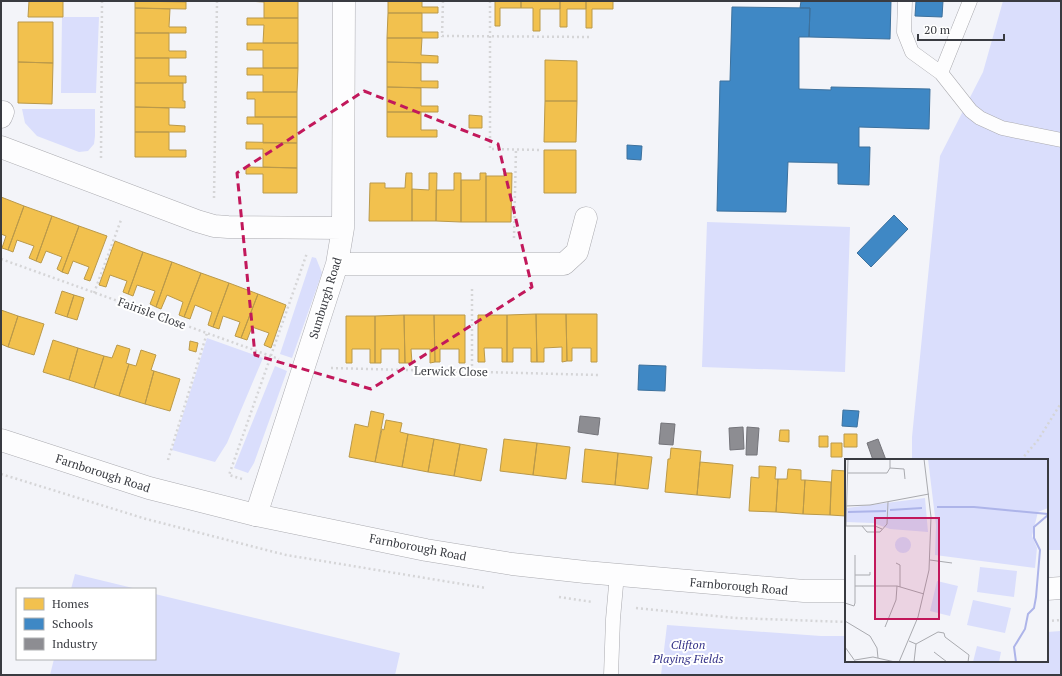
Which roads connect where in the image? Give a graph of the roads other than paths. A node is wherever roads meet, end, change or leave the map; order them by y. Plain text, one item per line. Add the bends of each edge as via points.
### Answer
1 (344, 1) edge
2 (906, 1) edge
3 (970, 1) edge
4 (940, 73) junction
5 (1061, 140) edge
6 (1, 147) edge
7 (586, 218) dead end
8 (343, 228) junction
9 (337, 264) junction
10 (1, 440) edge
11 (256, 514) junction
12 (616, 574) junction
13 (1061, 588) edge
14 (1048, 589) edge
15 (845, 591) edge
16 (611, 675) edge

1 - 8 street, Sumburgh Road
2 - 4 lane via 904,32 912,52
3 - 4 lane
4 - 5 lane via 966,106 980,118 1002,128
6 - 8 street via 214,226
7 - 9 street via 577,252 564,264
8 - 9 street, Sumburgh Road
9 - 11 street, Sumburgh Road
10 - 11 street, Farnborough Road via 149,488
11 - 12 street, Farnborough Road via 434,551 512,564
12 - 15 street, Farnborough Road via 804,592
12 - 16 lane
13 - 14 street

